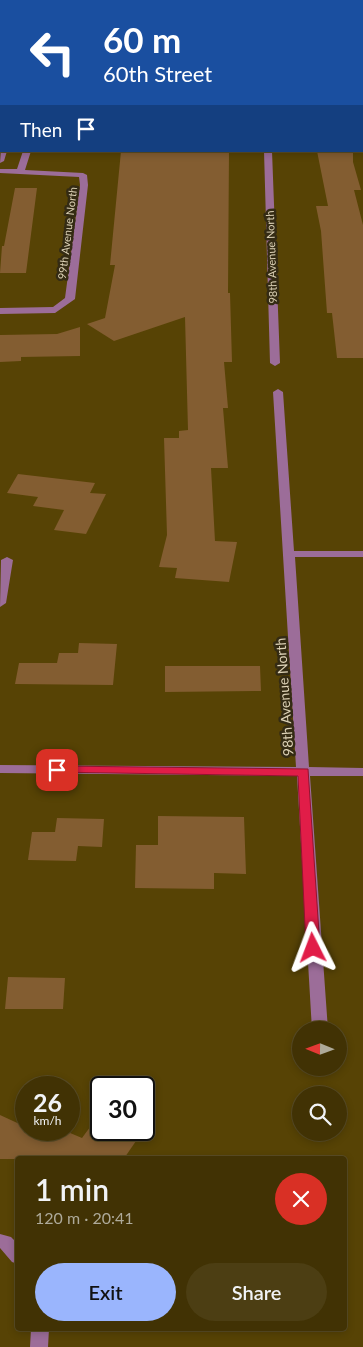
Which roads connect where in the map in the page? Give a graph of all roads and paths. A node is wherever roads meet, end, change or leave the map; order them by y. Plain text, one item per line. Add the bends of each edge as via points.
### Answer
1 (27, 152) edge
2 (268, 152) edge
3 (0, 171) edge
4 (21, 171) junction
5 (0, 311) edge
6 (275, 363) dead end
7 (278, 392) dead end
8 (289, 554) junction
9 (363, 554) edge
10 (7, 560) dead end
11 (0, 603) edge
12 (0, 769) edge
13 (304, 772) junction
14 (363, 772) edge
15 (319, 1021) edge
16 (0, 1241) edge
17 (15, 1254) edge
18 (40, 1331) edge
19 (38, 1347) edge

1 - 4 street
2 - 6 street, 98th Avenue North
3 - 4 street
4 - 5 street, 99th Avenue North via 83,174 70,299 55,310
7 - 8 street, 98th Avenue North
8 - 9 street
8 - 13 street, 98th Avenue North
10 - 11 street
12 - 13 street
13 - 14 street
13 - 15 street, 98th Avenue North
16 - 17 street
18 - 19 street

